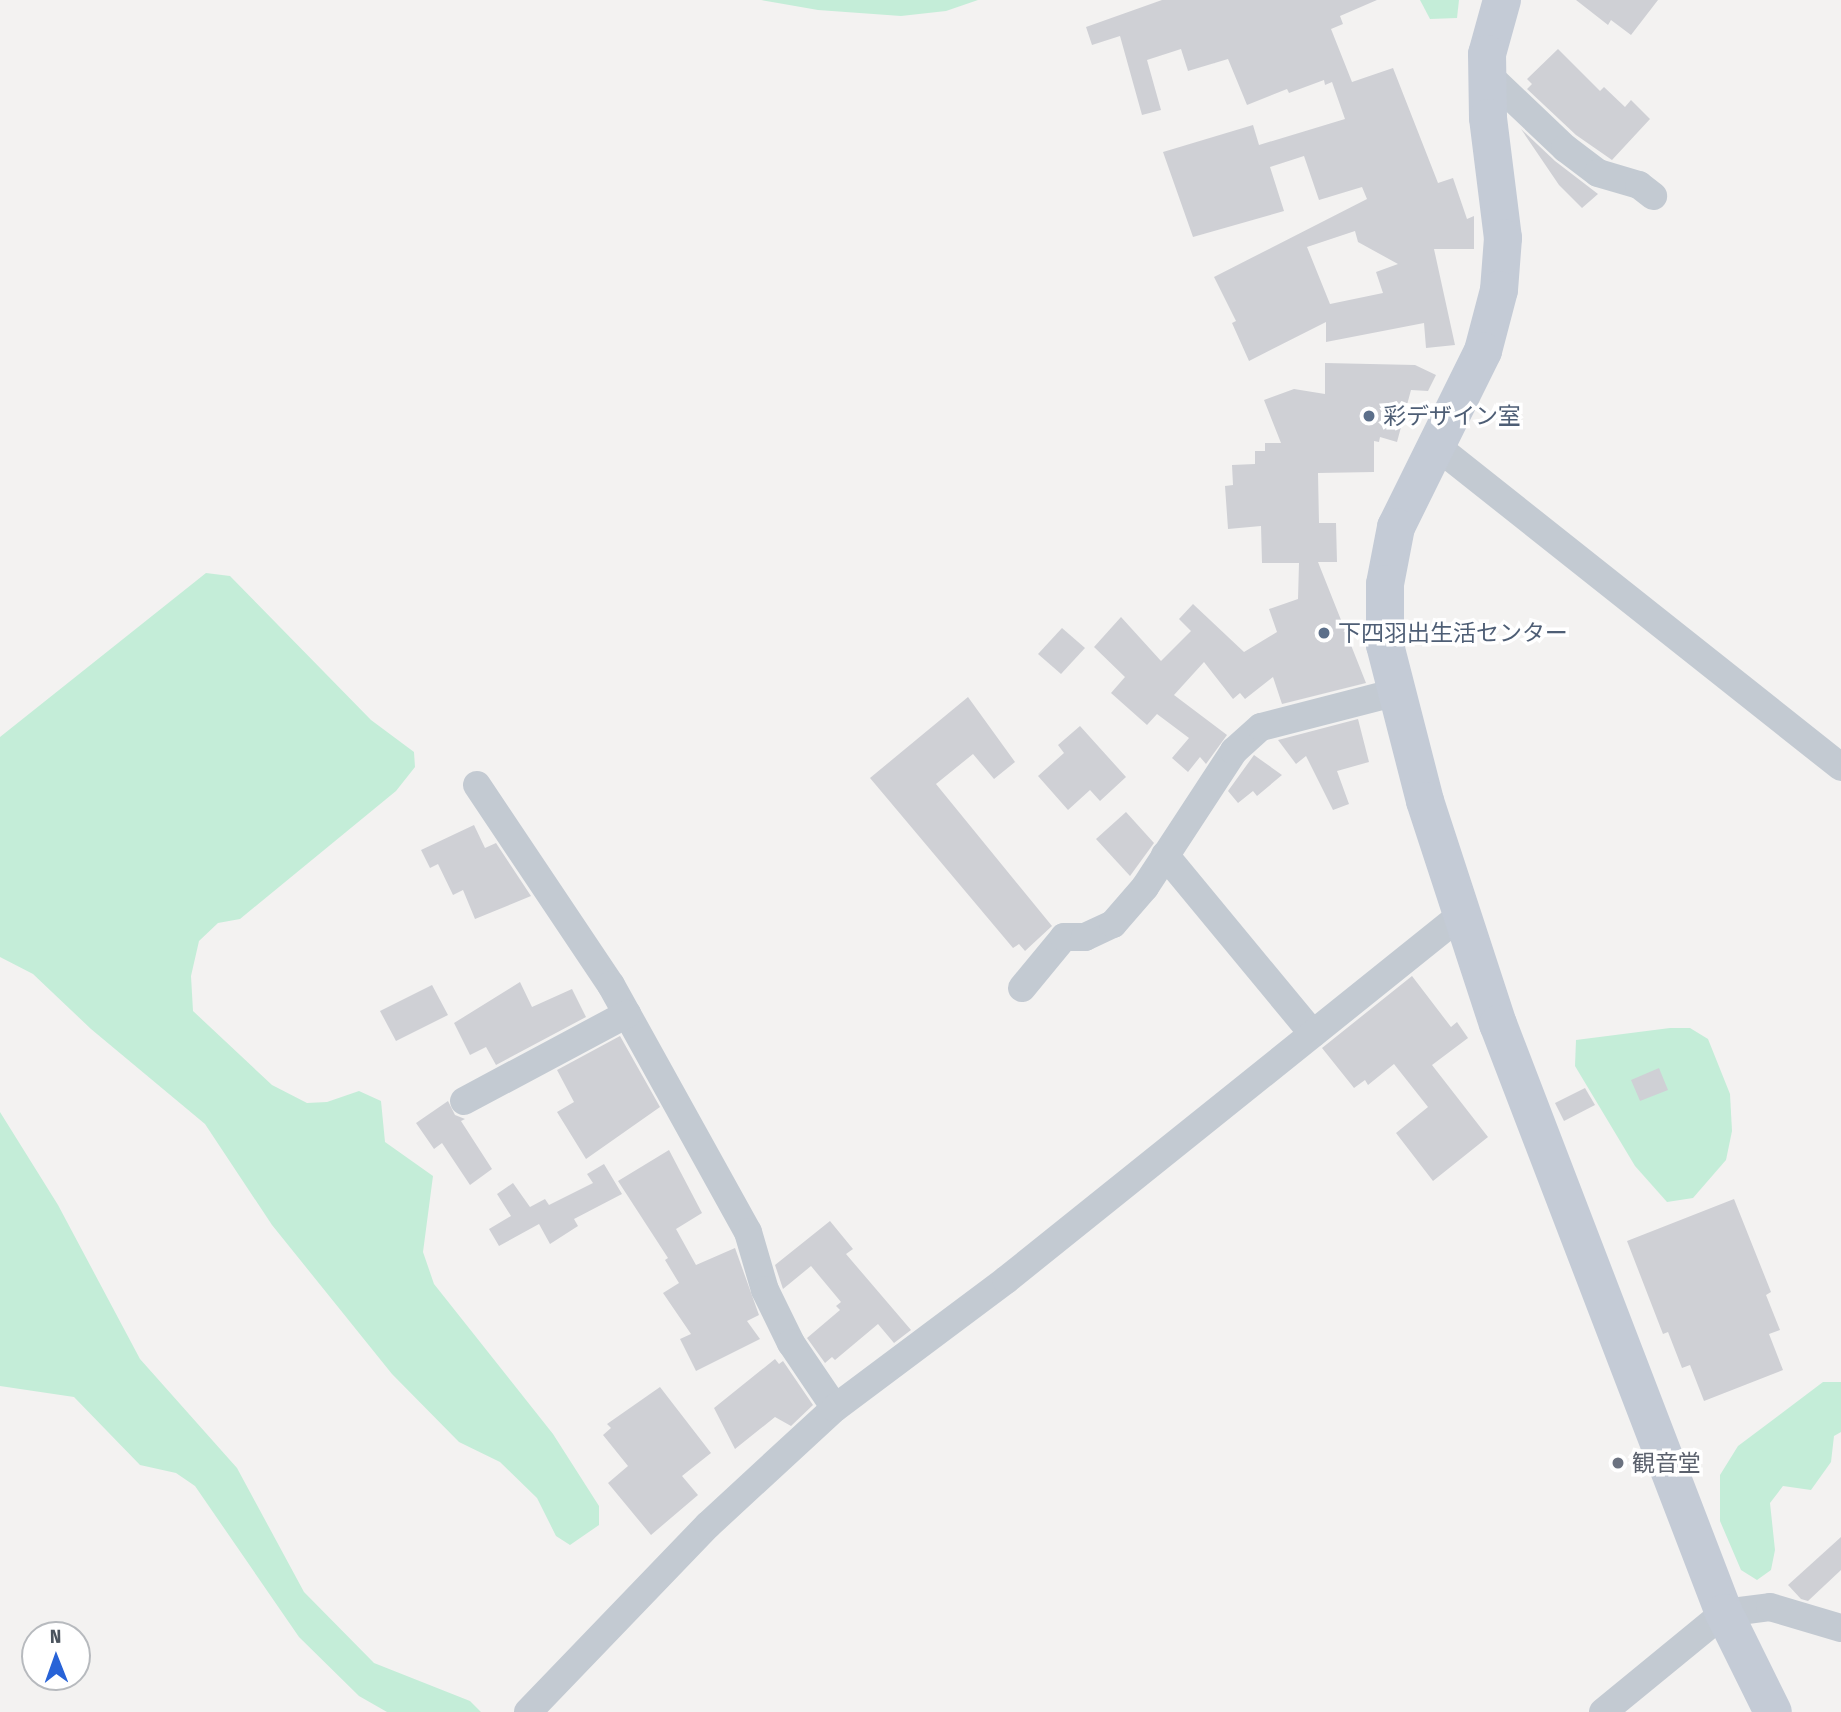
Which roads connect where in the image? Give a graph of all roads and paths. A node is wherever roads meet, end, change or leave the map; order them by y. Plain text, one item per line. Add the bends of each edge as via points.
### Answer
1 (1502, 0) edge
2 (1487, 74) junction
3 (1653, 196) dead end
4 (1435, 445) junction
5 (1397, 692) junction
6 (1841, 767) edge
7 (477, 785) dead end
8 (1166, 855) junction
9 (1461, 915) junction
10 (1022, 988) dead end
11 (627, 1014) junction
12 (1313, 1034) junction
13 (464, 1101) dead end
14 (835, 1408) junction
15 (1724, 1613) junction
16 (1841, 1628) edge
17 (528, 1712) edge
18 (1603, 1712) edge
19 (1773, 1712) edge

1 - 2 street via 1487,54
2 - 3 street via 1598,173 1639,185
2 - 4 street via 1503,238 1499,290 1483,351
4 - 5 street via 1396,527 1385,584 1385,645
4 - 6 street
5 - 8 street via 1261,727 1234,751
5 - 9 street
7 - 11 street
8 - 10 street via 1113,924 1085,937 1064,937
8 - 12 street
9 - 12 street
9 - 15 street via 1498,1024
11 - 13 street
11 - 14 street via 748,1232 765,1290 791,1343
12 - 14 street via 1006,1280
14 - 17 street via 708,1525
15 - 16 street via 1770,1607
15 - 18 street
15 - 19 street

